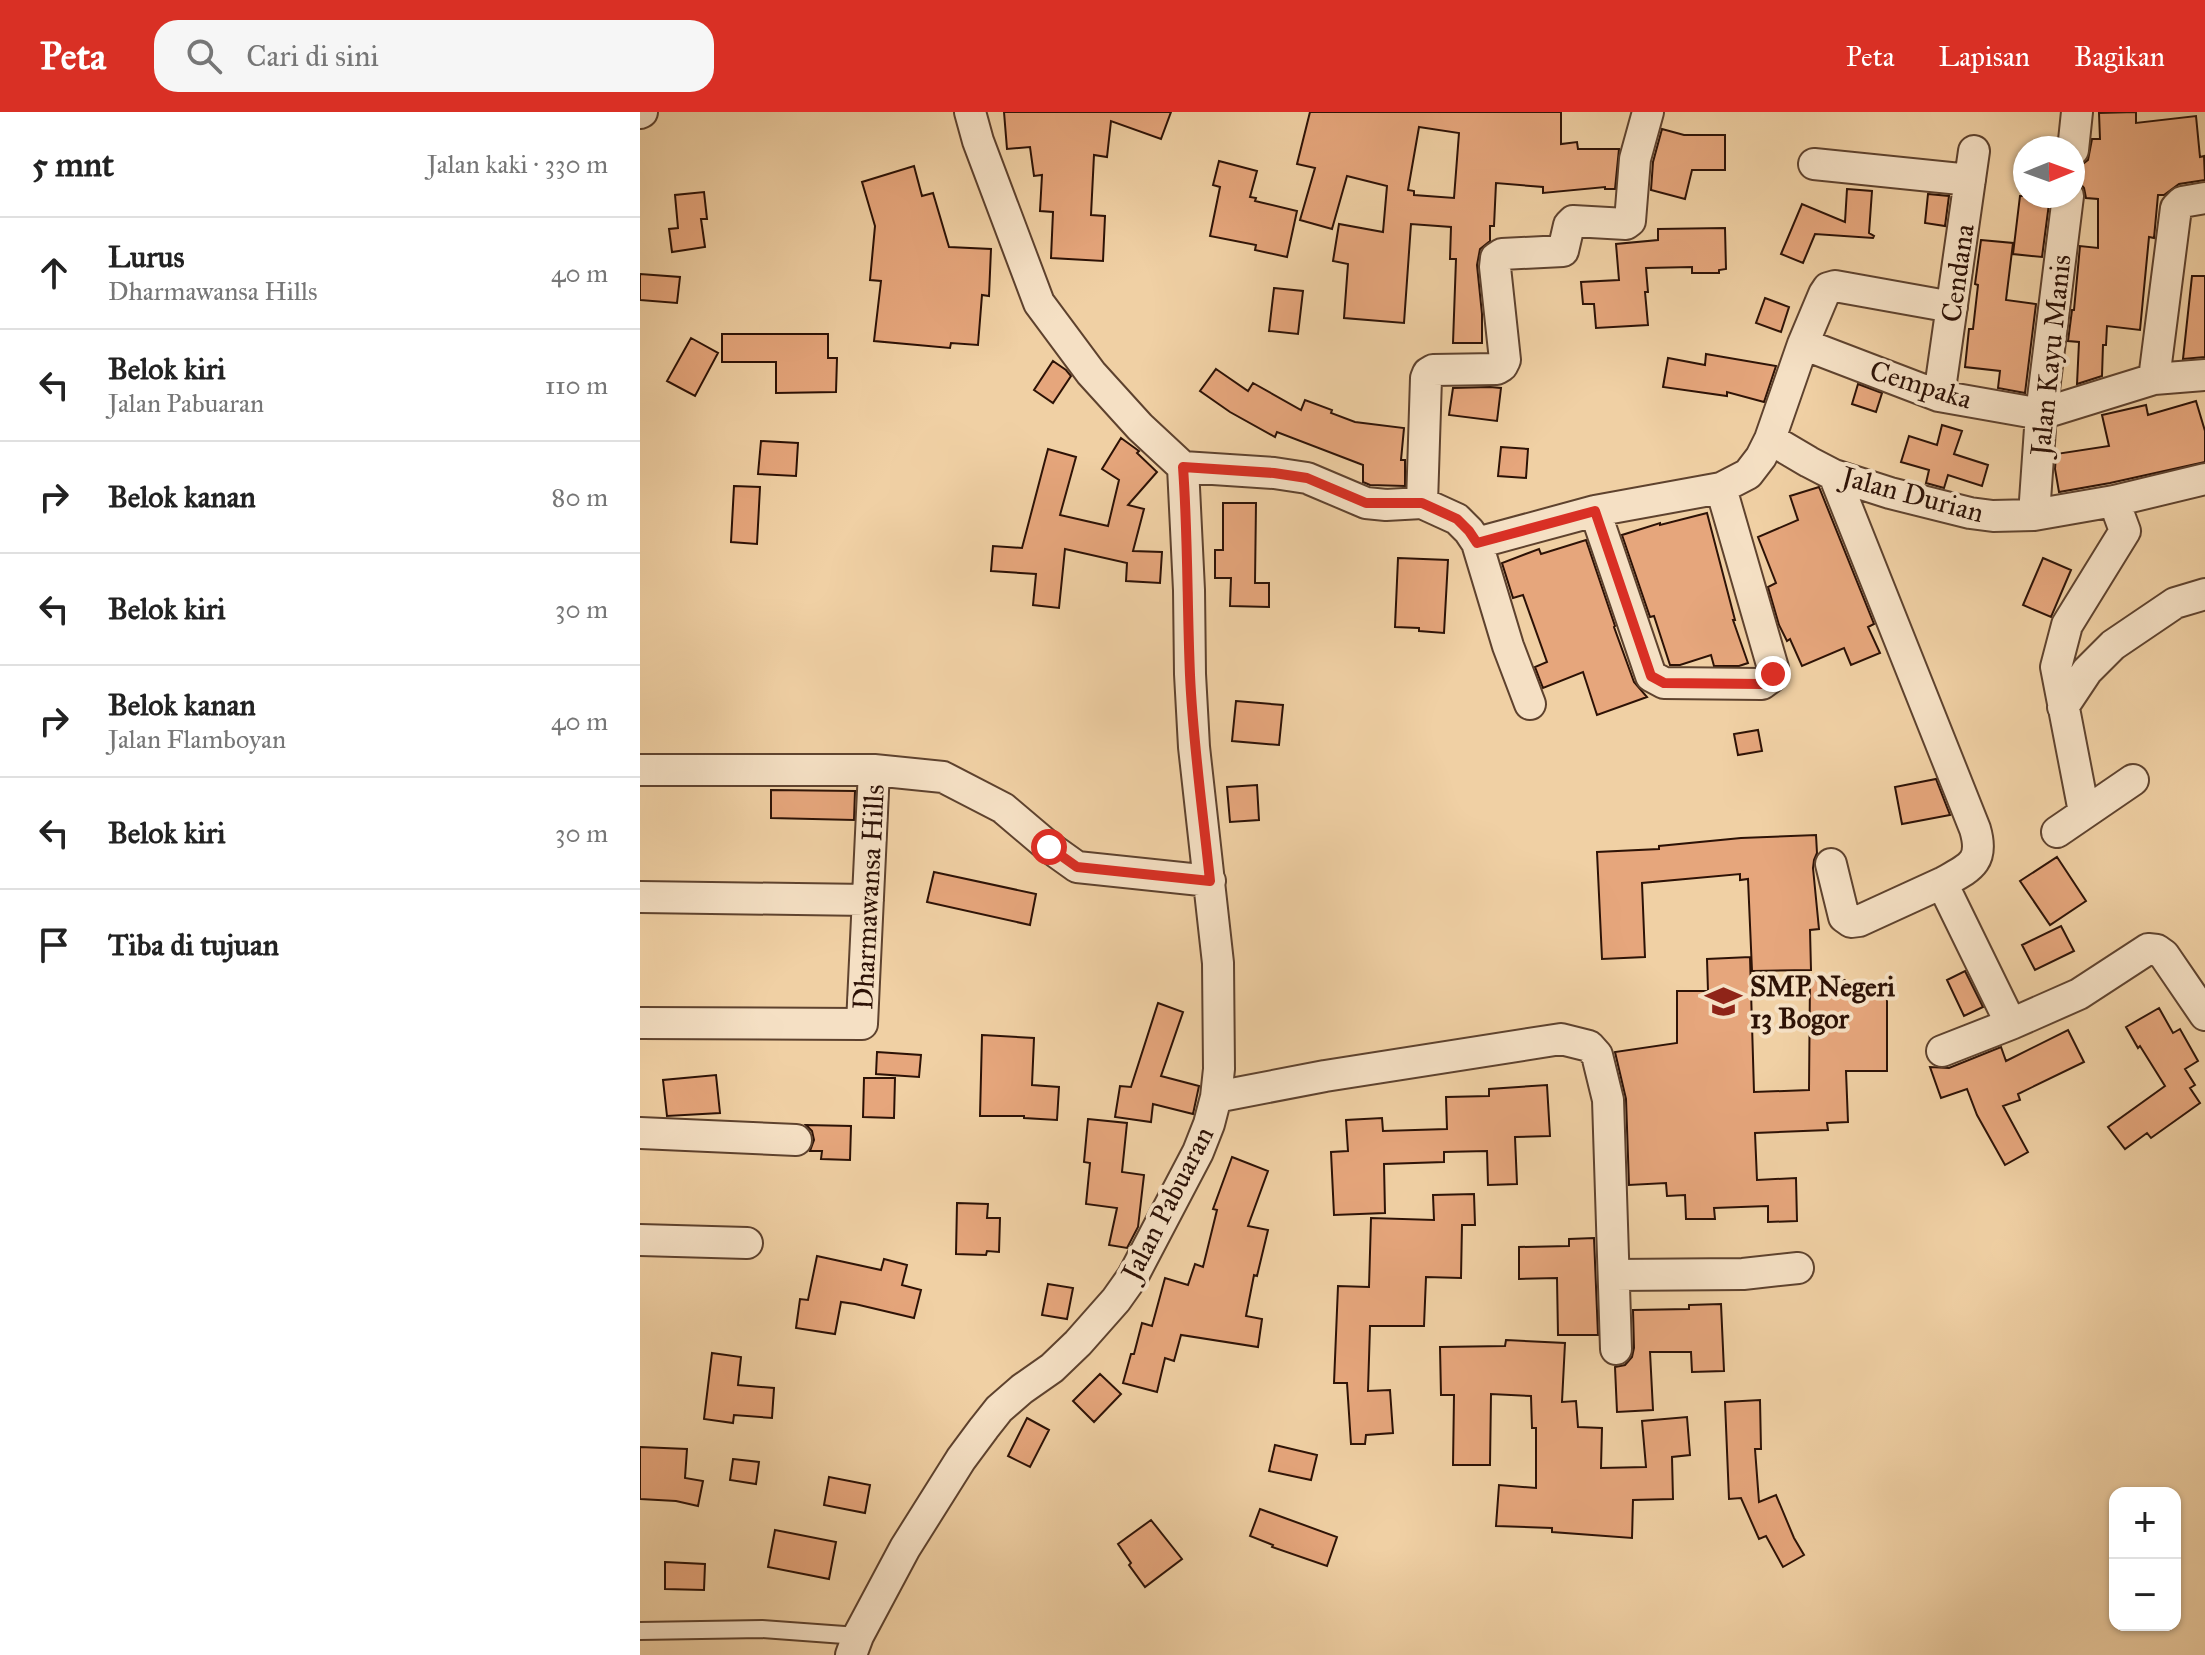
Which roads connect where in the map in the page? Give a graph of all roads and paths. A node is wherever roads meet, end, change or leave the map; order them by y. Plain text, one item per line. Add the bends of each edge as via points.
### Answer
1 (970, 112) edge
2 (1648, 112) edge
3 (2077, 112) edge
4 (2074, 136) edge
5 (1814, 164) dead end
6 (2205, 198) edge
7 (2067, 208) edge
8 (1952, 307) junction
9 (1803, 344) junction
10 (2205, 375) edge
11 (2154, 379) junction
12 (1939, 396) junction
13 (2041, 414) junction
14 (1760, 457) junction
15 (1183, 467) junction
16 (1834, 475) junction
17 (2205, 479) edge
18 (1721, 488) junction
19 (2114, 501) junction
20 (1422, 503) junction
21 (1595, 511) junction
22 (2034, 515) junction
23 (1468, 531) junction
24 (2205, 594) edge
25 (1530, 704) dead end
26 (2063, 707) junction
27 (640, 770) edge
28 (874, 770) junction
29 (2133, 780) dead end
30 (2084, 812) junction
31 (2057, 832) dead end
32 (1831, 864) dead end
33 (1210, 881) junction
34 (1942, 883) junction
35 (640, 897) edge
36 (868, 900) junction
37 (2205, 1015) edge
38 (640, 1023) edge
39 (2011, 1024) junction
40 (1942, 1051) dead end
41 (1216, 1097) junction
42 (640, 1133) edge
43 (796, 1140) dead end
44 (640, 1240) edge
45 (747, 1243) dead end
46 (1798, 1268) dead end
47 (1614, 1275) junction
48 (1616, 1349) dead end
49 (640, 1631) edge
50 (855, 1645) edge

1 - 15 street via 1039,303 1091,373
2 - 20 street via 1635,159 1630,221 1573,221 1560,252 1496,258 1502,366 1428,373
3 - 4 street
5 - 8 street, Cendana via 1972,165
6 - 11 street via 2176,208
7 - 13 street, Jalan Kayu Manis
8 - 9 street via 1835,286 1824,294
8 - 12 street, Cendana
9 - 12 street, Cempaka
9 - 14 street
10 - 11 street
11 - 13 street
12 - 13 street, Cempaka
13 - 22 street, Jalan Kayu Manis
14 - 16 street, Jalan Durian via 1809,462
14 - 18 street
15 - 20 street via 1307,478 1366,503
15 - 33 street, Jalan Pabuaran via 1194,747
16 - 22 street, Jalan Durian via 1970,513
16 - 34 street via 1979,843 1974,862
17 - 19 street, Jalan Durian
18 - 21 street
18 - 21 street via 1773,668 1762,684 1664,683 1651,676
19 - 22 street, Jalan Durian
19 - 26 street via 2125,531 2067,625 2056,667
20 - 23 street
21 - 23 street
23 - 25 street
24 - 26 street via 2175,603 2113,645
26 - 30 street
27 - 28 street
28 - 33 street, Dharmawansa Hills via 943,777 1003,808 1077,867
28 - 36 street, Dharmawansa Hills
29 - 30 street
30 - 31 street
32 - 34 street via 1844,917 1851,922
33 - 41 street, Jalan Pabuaran via 1219,998
34 - 39 street
35 - 36 street
36 - 38 street, Dharmawansa Hills via 862,1024
37 - 39 street via 2164,955 2148,949 2079,994
39 - 40 street
41 - 47 street via 1561,1039 1589,1046 1597,1055 1608,1100
41 - 50 street, Jalan Pabuaran via 1198,1152 1133,1276 1078,1343 999,1409 984,1428 905,1548
42 - 43 street
44 - 45 street
46 - 47 street
47 - 48 street
49 - 50 lane via 762,1629

